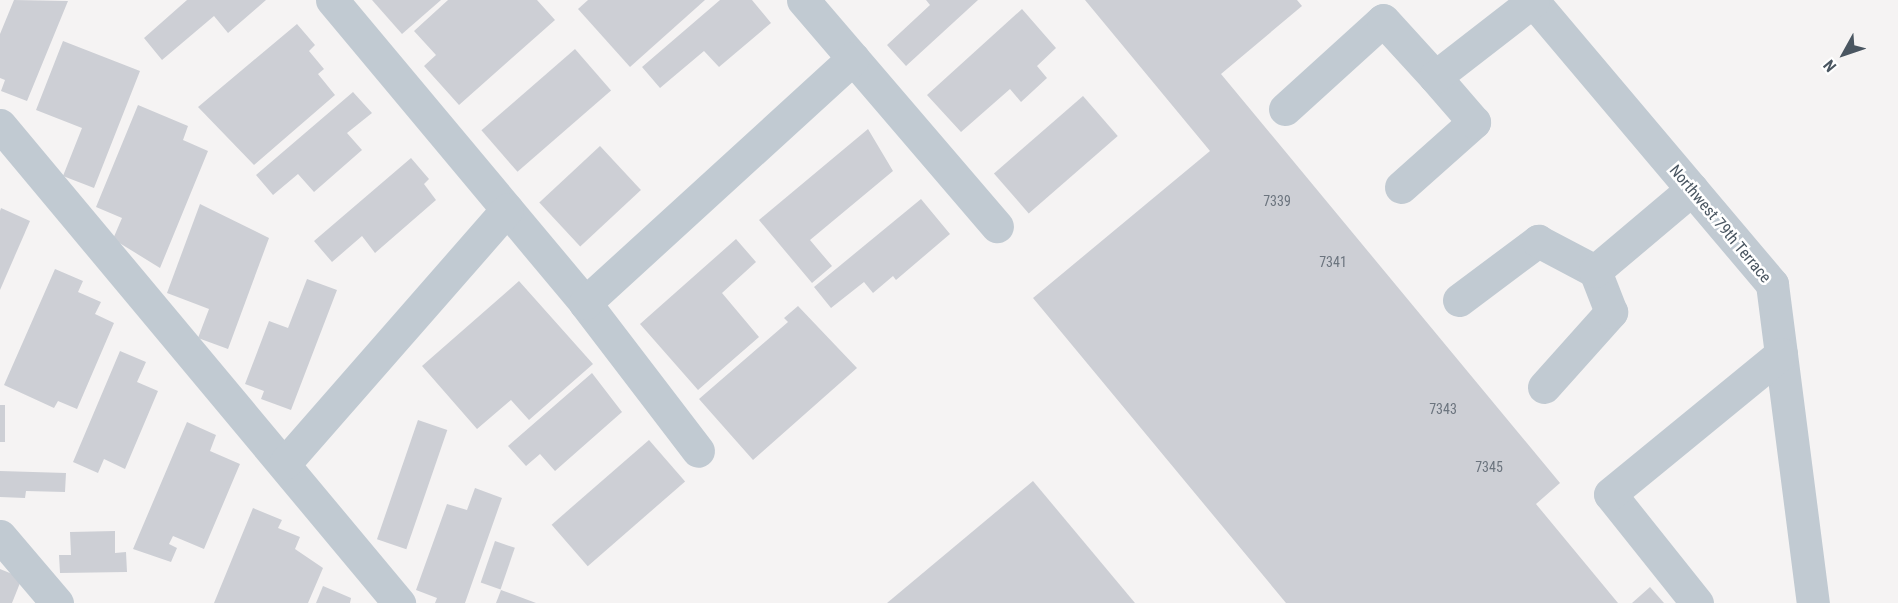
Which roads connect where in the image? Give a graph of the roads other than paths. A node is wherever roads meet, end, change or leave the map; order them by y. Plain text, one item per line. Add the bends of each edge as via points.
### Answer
1 (332, 0) edge
2 (803, 0) edge
3 (1532, 0) edge
4 (852, 58) junction
5 (1435, 77) junction
6 (1285, 109) dead end
7 (0, 125) edge
8 (1401, 187) dead end
9 (1692, 189) junction
10 (507, 209) junction
11 (997, 226) dead end
12 (1595, 271) junction
13 (1459, 300) dead end
14 (585, 303) junction
15 (1781, 354) junction
16 (1544, 387) dead end
17 (698, 451) dead end
18 (285, 463) junction
19 (0, 536) edge
20 (57, 603) edge
21 (399, 603) edge
22 (1696, 603) edge
23 (1812, 603) edge

1 - 10 street
2 - 4 street
3 - 5 street
3 - 9 street, Northwest 79th Terrace
4 - 11 street
4 - 14 street
5 - 6 street via 1383,20
5 - 8 street via 1474,122
7 - 18 street
9 - 12 street
9 - 15 street, Northwest 79th Terrace via 1772,284
10 - 14 street
10 - 18 street
12 - 13 street via 1538,241
12 - 16 street via 1611,312
14 - 17 street
15 - 22 street via 1610,494
15 - 23 street, Northwest 79th Terrace
18 - 21 street
19 - 20 street

